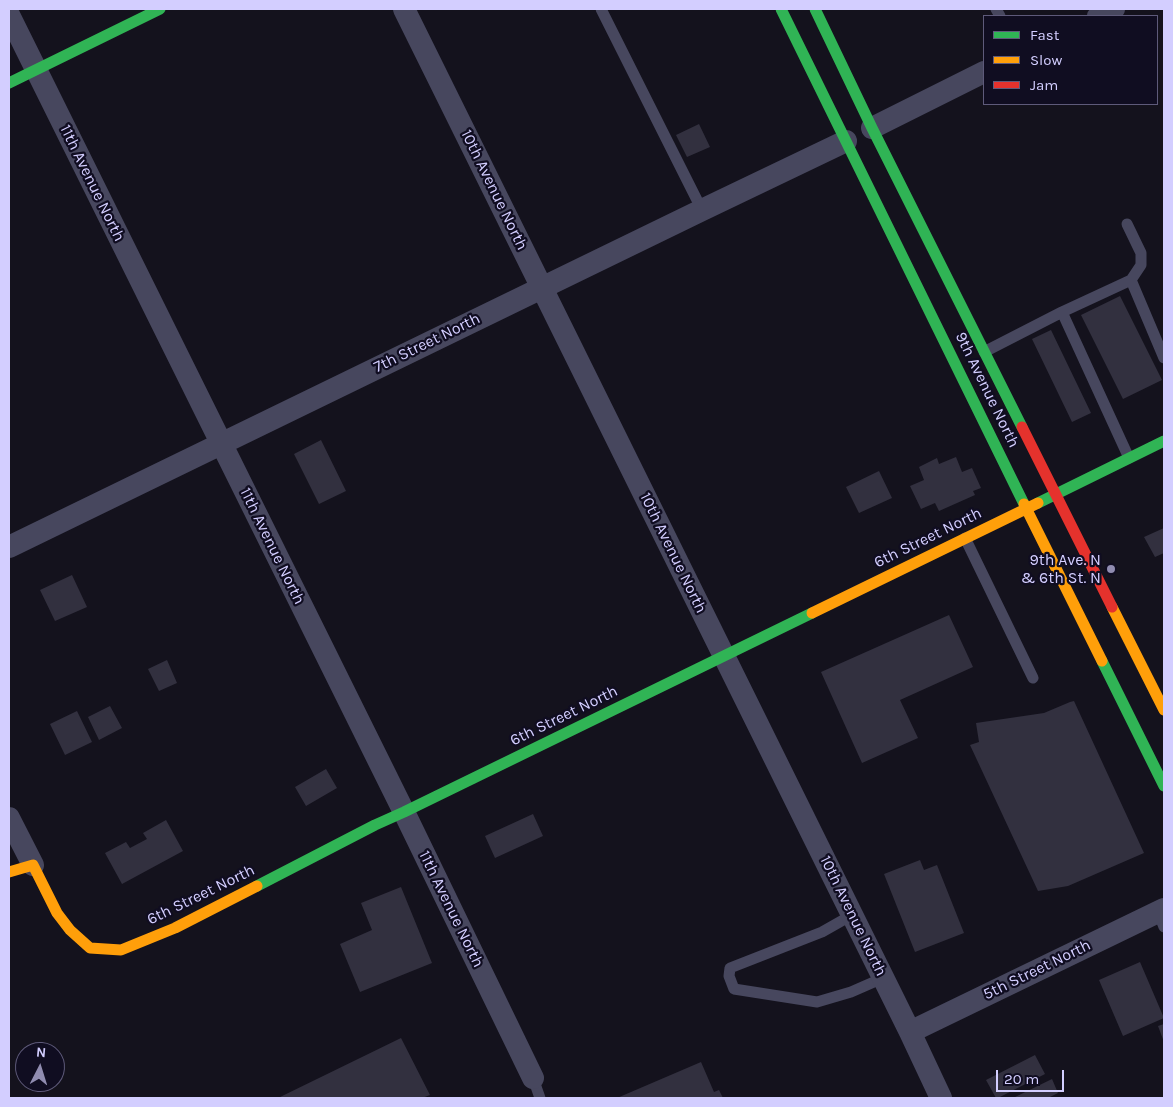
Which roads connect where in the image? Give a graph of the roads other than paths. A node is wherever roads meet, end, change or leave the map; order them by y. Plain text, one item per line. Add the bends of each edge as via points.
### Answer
1 (160, 9) edge
2 (404, 9) edge
3 (601, 9) edge
4 (781, 9) edge
5 (815, 9) edge
6 (1114, 9) edge
7 (9, 15) edge
8 (1100, 15) edge
9 (36, 69) junction
10 (983, 72) edge
11 (9, 83) edge
12 (872, 128) junction
13 (846, 141) junction
14 (702, 210) junction
15 (1127, 224) dead end
16 (1131, 280) junction
17 (542, 288) junction
18 (1062, 312) junction
19 (984, 352) junction
20 (1164, 358) edge
21 (1164, 441) edge
22 (222, 444) junction
23 (1129, 458) junction
24 (1055, 493) junction
25 (1026, 508) junction
26 (965, 538) junction
27 (9, 548) edge
28 (724, 656) junction
29 (1033, 678) dead end
30 (1164, 710) edge
31 (1164, 786) edge
32 (404, 812) junction
33 (9, 818) edge
34 (33, 865) junction
35 (9, 872) edge
36 (852, 915) junction
37 (1162, 916) edge
38 (883, 978) junction
39 (910, 1032) junction
40 (537, 1088) edge
41 (941, 1098) edge

1 - 9 main road
2 - 17 street, 10th Avenue North
3 - 14 lane
4 - 13 main road, 9th Avenue North
5 - 12 main road, 9th Avenue North
6 - 8 street
7 - 9 street, 11th Avenue North
9 - 11 main road
9 - 22 street, 11th Avenue North
10 - 12 street
12 - 19 main road, 9th Avenue North
13 - 14 street, 7th Street North
13 - 25 main road, 9th Avenue North
14 - 17 street, 7th Street North
15 - 16 lane via 1141,253 1141,265
16 - 18 lane
16 - 20 lane
17 - 22 street, 7th Street North
17 - 28 street, 10th Avenue North
18 - 19 lane
18 - 23 lane
19 - 24 main road, 9th Avenue North
21 - 23 main road, 6th Street North
22 - 27 street, 7th Street North
22 - 32 street, 11th Avenue North
23 - 24 main road, 6th Street North
24 - 25 main road, 6th Street North
24 - 30 main road, 9th Avenue North
25 - 26 main road, 6th Street North
25 - 31 main road, 9th Avenue North
26 - 28 main road, 6th Street North
26 - 29 lane
28 - 32 main road, 6th Street North
28 - 36 street, 10th Avenue North
32 - 34 main road, 6th Street North via 175,928 121,950 90,948 70,930 57,914
32 - 40 street, 11th Avenue North
33 - 34 street
34 - 35 main road
36 - 38 street, 10th Avenue North
36 - 38 lane via 822,932 730,968 734,989 817,1002
37 - 39 street, 5th Street North
38 - 39 street, 10th Avenue North
39 - 41 street, 10th Avenue North

